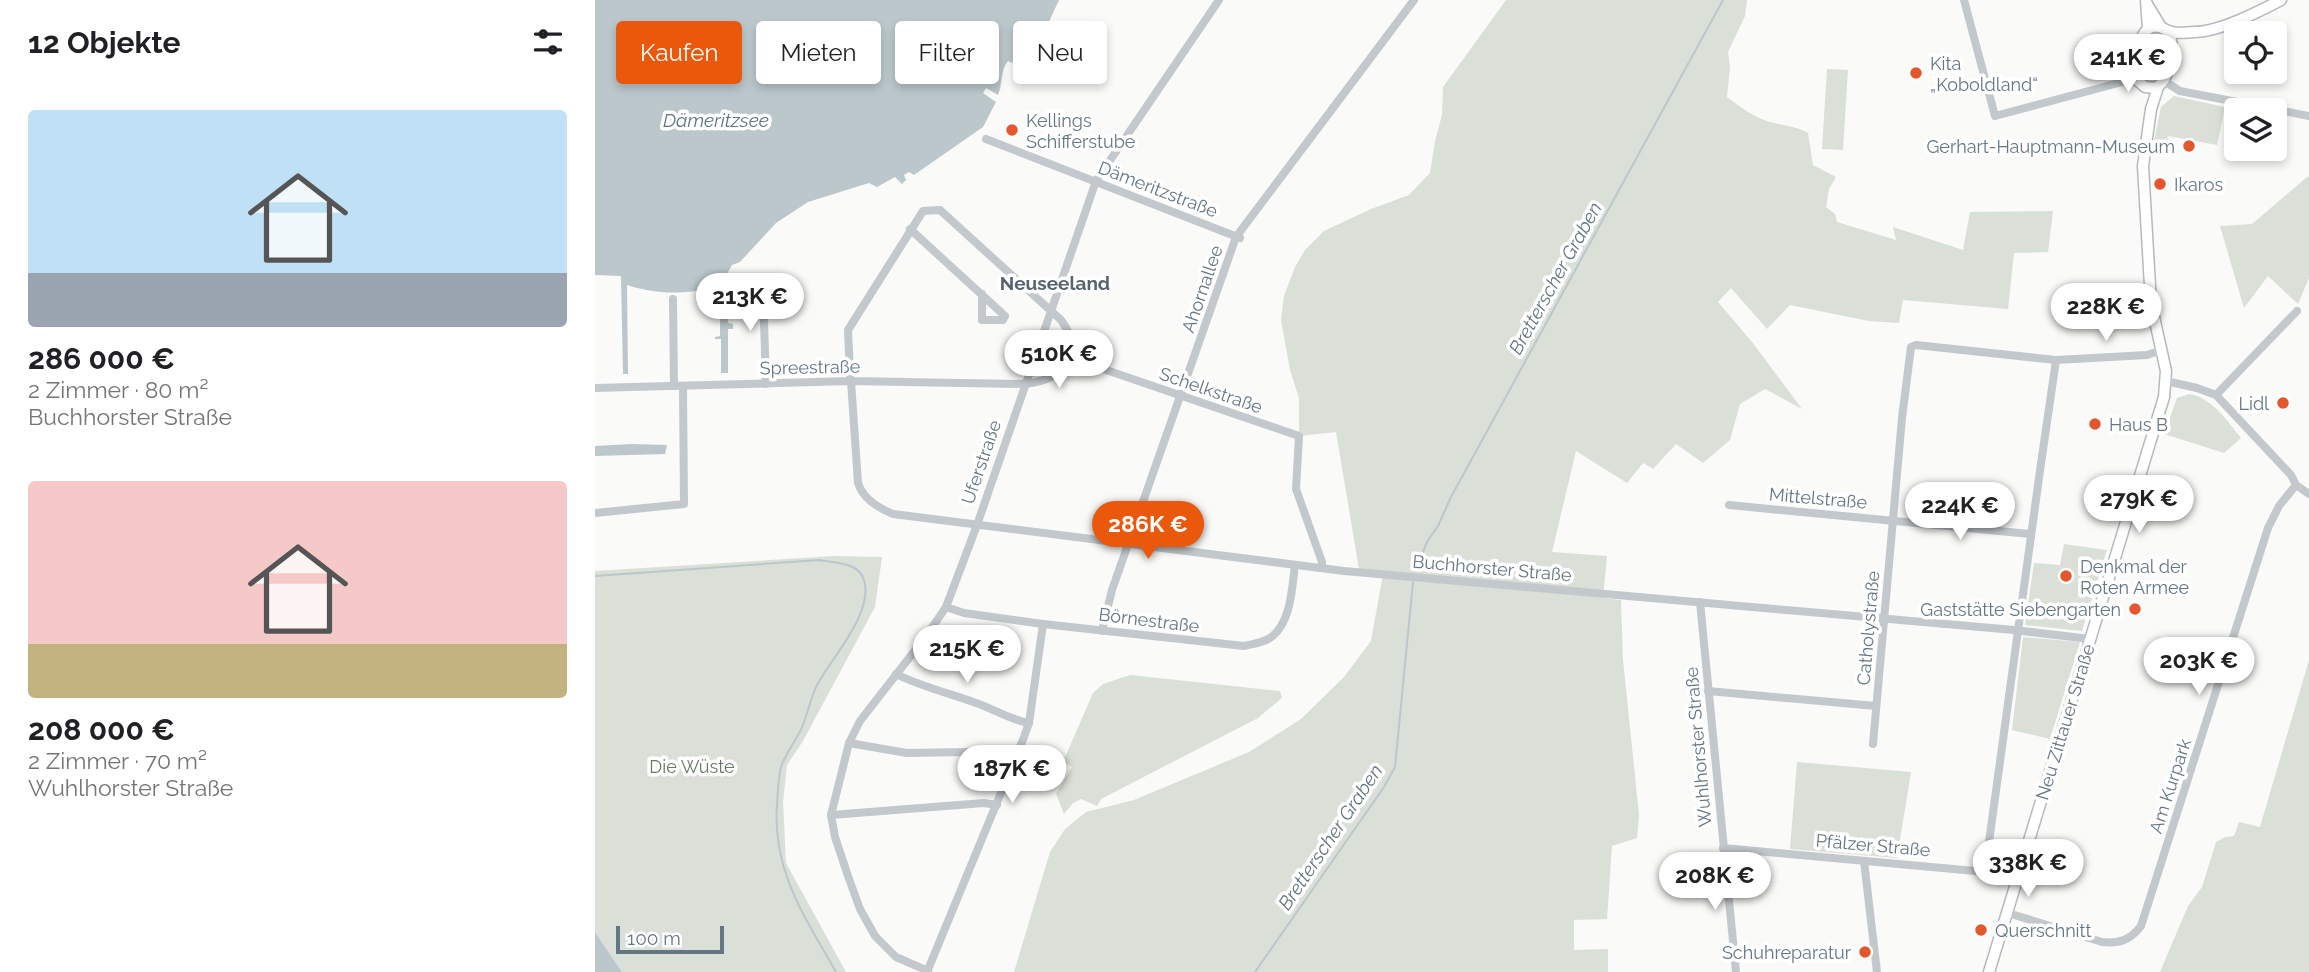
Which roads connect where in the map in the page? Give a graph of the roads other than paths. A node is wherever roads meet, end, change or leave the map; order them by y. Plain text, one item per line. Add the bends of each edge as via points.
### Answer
1 (1219, 0) edge
2 (1964, 0) edge
3 (2281, 0) edge
4 (1411, 1) edge
5 (2146, 2) edge
6 (2148, 29) junction
7 (2165, 29) junction
8 (2194, 32) junction
9 (2172, 44) junction
10 (2137, 78) junction
11 (2161, 84) junction
12 (2146, 87) junction
13 (2151, 109) junction
14 (2309, 116) edge
15 (986, 139) dead end
16 (1096, 181) junction
17 (910, 229) junction
18 (1239, 237) junction
19 (738, 281) dead end
20 (982, 294) dead end
21 (673, 299) dead end
22 (1051, 310) junction
23 (2297, 311) dead end
24 (2162, 350) junction
25 (1075, 359) junction
26 (2056, 360) junction
27 (851, 381) junction
28 (2166, 381) junction
29 (766, 383) junction
30 (1025, 383) junction
31 (678, 386) junction
32 (595, 388) edge
33 (2216, 395) junction
34 (1181, 397) junction
35 (2297, 485) junction
36 (2309, 494) edge
37 (1729, 505) dead end
38 (595, 513) edge
39 (1893, 521) junction
40 (977, 525) junction
41 (2030, 534) junction
42 (1129, 544) junction
43 (1294, 565) junction
44 (1322, 568) junction
45 (1700, 602) junction
46 (946, 607) junction
47 (1884, 619) junction
48 (1043, 624) junction
49 (1102, 631) junction
50 (2018, 631) junction
51 (2089, 639) junction
52 (896, 674) junction
53 (1709, 691) junction
54 (1876, 706) junction
55 (1029, 723) junction
56 (849, 743) junction
57 (1873, 744) dead end
58 (1013, 765) junction
59 (997, 805) junction
60 (831, 815) junction
61 (1723, 848) junction
62 (1864, 861) junction
63 (1985, 871) junction
64 (2019, 875) junction
65 (2008, 913) junction
66 (927, 971) edge
67 (1736, 972) edge
68 (1877, 972) edge
69 (1989, 972) edge

1 - 16 street, Uferstraße
2 - 10 street via 1995,116
3 - 8 main road via 2241,19
4 - 18 street, Ahornallee
5 - 6 main road
5 - 7 main road
6 - 7 main road
6 - 10 main road via 2141,38
7 - 8 main road
7 - 9 main road
8 - 9 main road
9 - 11 main road
10 - 12 main road
11 - 12 main road
11 - 13 main road
11 - 14 street
12 - 13 main road
13 - 24 main road, Neu Zittauer Straße via 2143,175 2151,303
15 - 16 street, Dämeritzstraße
16 - 18 street, Dämeritzstraße
16 - 22 street, Uferstraße
17 - 20 street
17 - 22 street via 923,211 940,210
17 - 27 street via 848,330
18 - 34 street, Ahornallee
19 - 29 street via 764,289
21 - 31 street
22 - 25 street via 1070,333
22 - 30 street, Uferstraße
23 - 33 street
24 - 26 street via 2147,355
24 - 28 main road, Neu Zittauer Straße
25 - 30 street via 1056,375
25 - 34 street, Schelkstraße
26 - 39 street, Catholystraße via 1911,347
26 - 41 street
27 - 29 street, Spreestraße
27 - 30 street, Spreestraße
27 - 40 street, Buchhorster Straße via 860,489 880,509 893,514
28 - 33 street
28 - 51 main road, Neu Zittauer Straße
29 - 31 street, Spreestraße
30 - 40 street, Uferstraße
31 - 32 street, Spreestraße
31 - 38 street via 684,504
33 - 35 street
34 - 42 street, Ahornallee
34 - 44 street, Schelkstraße via 1299,436 1296,489
35 - 36 street
35 - 65 street, Am Kurpark via 2268,528 2141,926 2125,940 2102,942
37 - 39 street, Mittelstraße
39 - 41 street, Mittelstraße
39 - 47 street, Catholystraße
40 - 42 street, Buchhorster Straße
40 - 46 street, Uferstraße
41 - 50 street
42 - 43 street, Buchhorster Straße
42 - 49 street, Ahornallee
43 - 44 street, Buchhorster Straße
43 - 49 street, Börnestraße via 1286,614 1272,637 1260,643 1232,646
44 - 45 street, Buchhorster Straße
45 - 47 street, Buchhorster Straße
45 - 53 street, Wuhlhorster Straße
46 - 48 street, Börnestraße
46 - 52 street, Uferstraße
47 - 50 street, Buchhorster Straße
47 - 54 street, Catholystraße
48 - 49 street, Börnestraße
48 - 55 street
50 - 51 street, Buchhorster Straße
50 - 63 street
51 - 64 main road, Neu Zittauer Straße
52 - 55 street
52 - 56 street, Uferstraße
53 - 54 street
53 - 61 street, Wuhlhorster Straße
54 - 57 street, Catholystraße
55 - 58 street
56 - 58 street via 907,754 968,752
56 - 60 street, Uferstraße
58 - 59 street
59 - 60 street
59 - 66 street
60 - 66 street via 869,928 896,957
61 - 62 street, Pfälzer Straße
61 - 67 street, Wuhlhorster Straße
62 - 63 street, Pfälzer Straße
62 - 68 street
63 - 64 street, Pfälzer Straße
64 - 65 main road, Neu Zittauer Straße
65 - 69 main road, Neu Zittauer Straße

